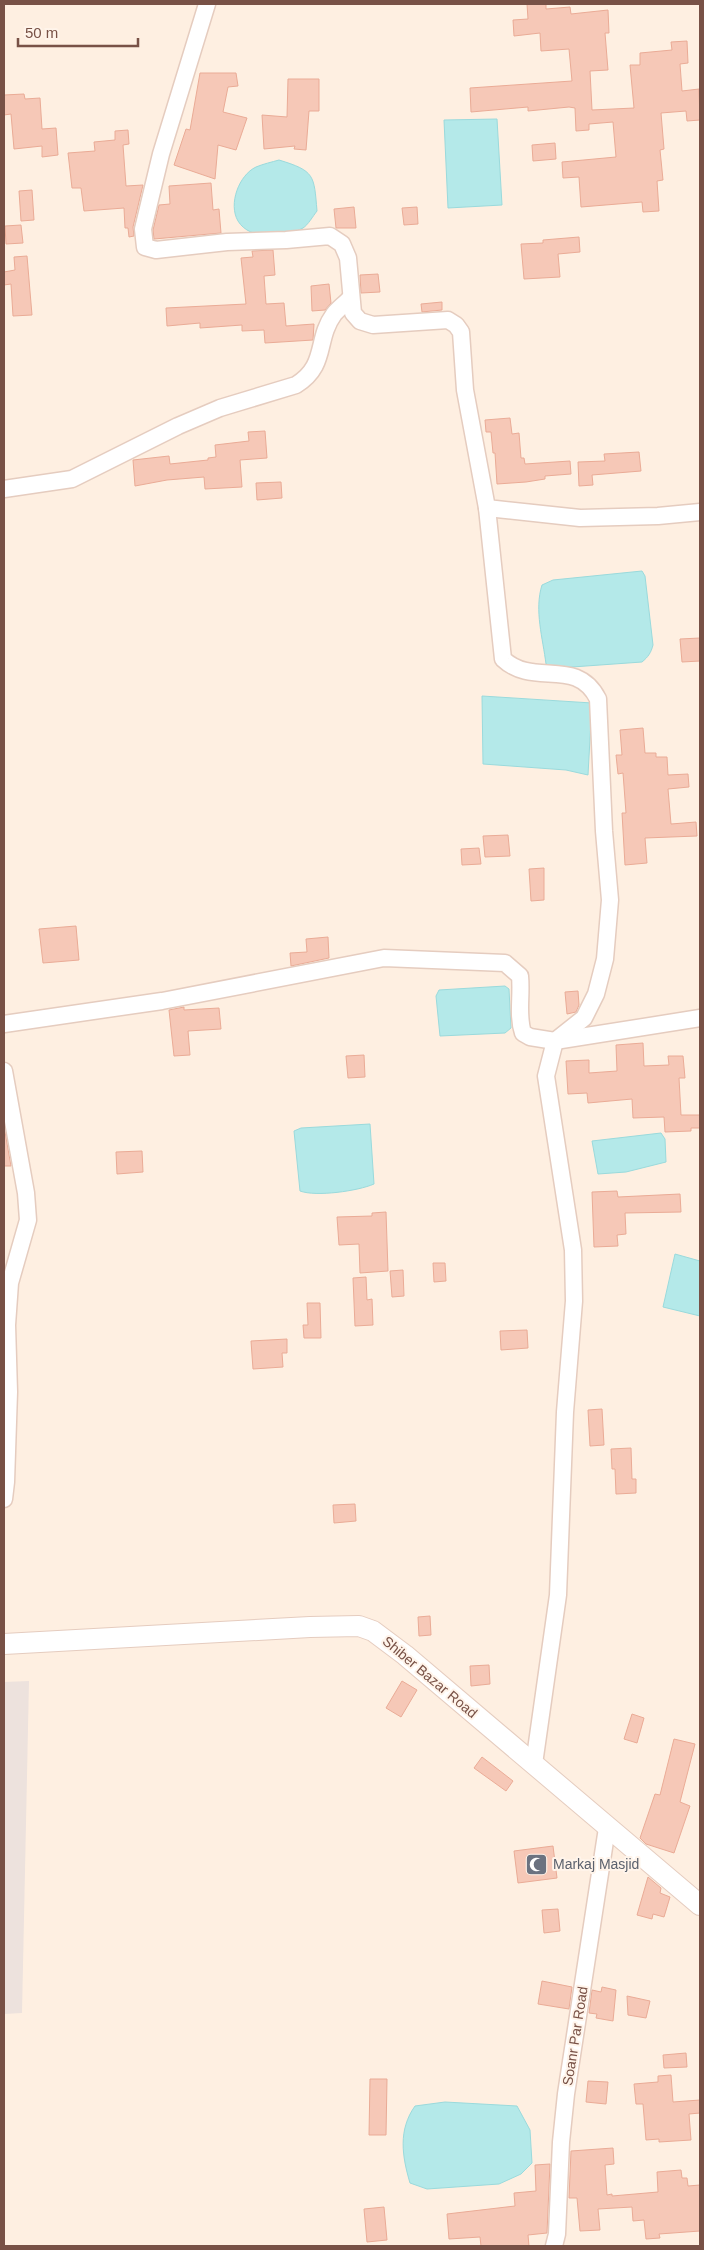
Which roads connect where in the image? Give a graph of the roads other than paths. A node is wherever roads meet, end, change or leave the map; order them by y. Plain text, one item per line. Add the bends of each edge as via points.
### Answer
1 (207, 4) edge
2 (352, 298) junction
3 (4, 488) edge
4 (487, 508) junction
5 (700, 512) edge
6 (700, 1018) edge
7 (4, 1024) edge
8 (555, 1041) junction
9 (4, 1071) edge
10 (4, 1499) edge
11 (4, 1644) edge
12 (534, 1764) junction
13 (607, 1828) junction
14 (700, 1905) edge
15 (554, 2246) edge

1 - 2 street via 161,154 143,229 145,247 156,250 330,236 342,244 348,258
2 - 3 street via 334,315 315,369 296,385 220,408 72,479
2 - 4 street via 353,313 360,321 373,325 448,320 461,332 465,390
4 - 5 street via 580,518
4 - 8 street via 503,659 512,668 578,677 592,686 598,698 610,900 605,959 596,994 584,1018
6 - 8 street
7 - 8 street via 162,1001 384,958 496,961 505,963 520,976 522,996 519,1014 523,1033
8 - 12 street via 546,1076 573,1250 574,1301 565,1412 558,1595
9 - 10 street via 28,1220 10,1283
11 - 12 street, Shiber Bazar Road via 359,1626 373,1631 405,1655
12 - 13 street, Shiber Bazar Road
13 - 14 street, Shiber Bazar Road
13 - 15 street, Soanr Par Road via 566,2094

